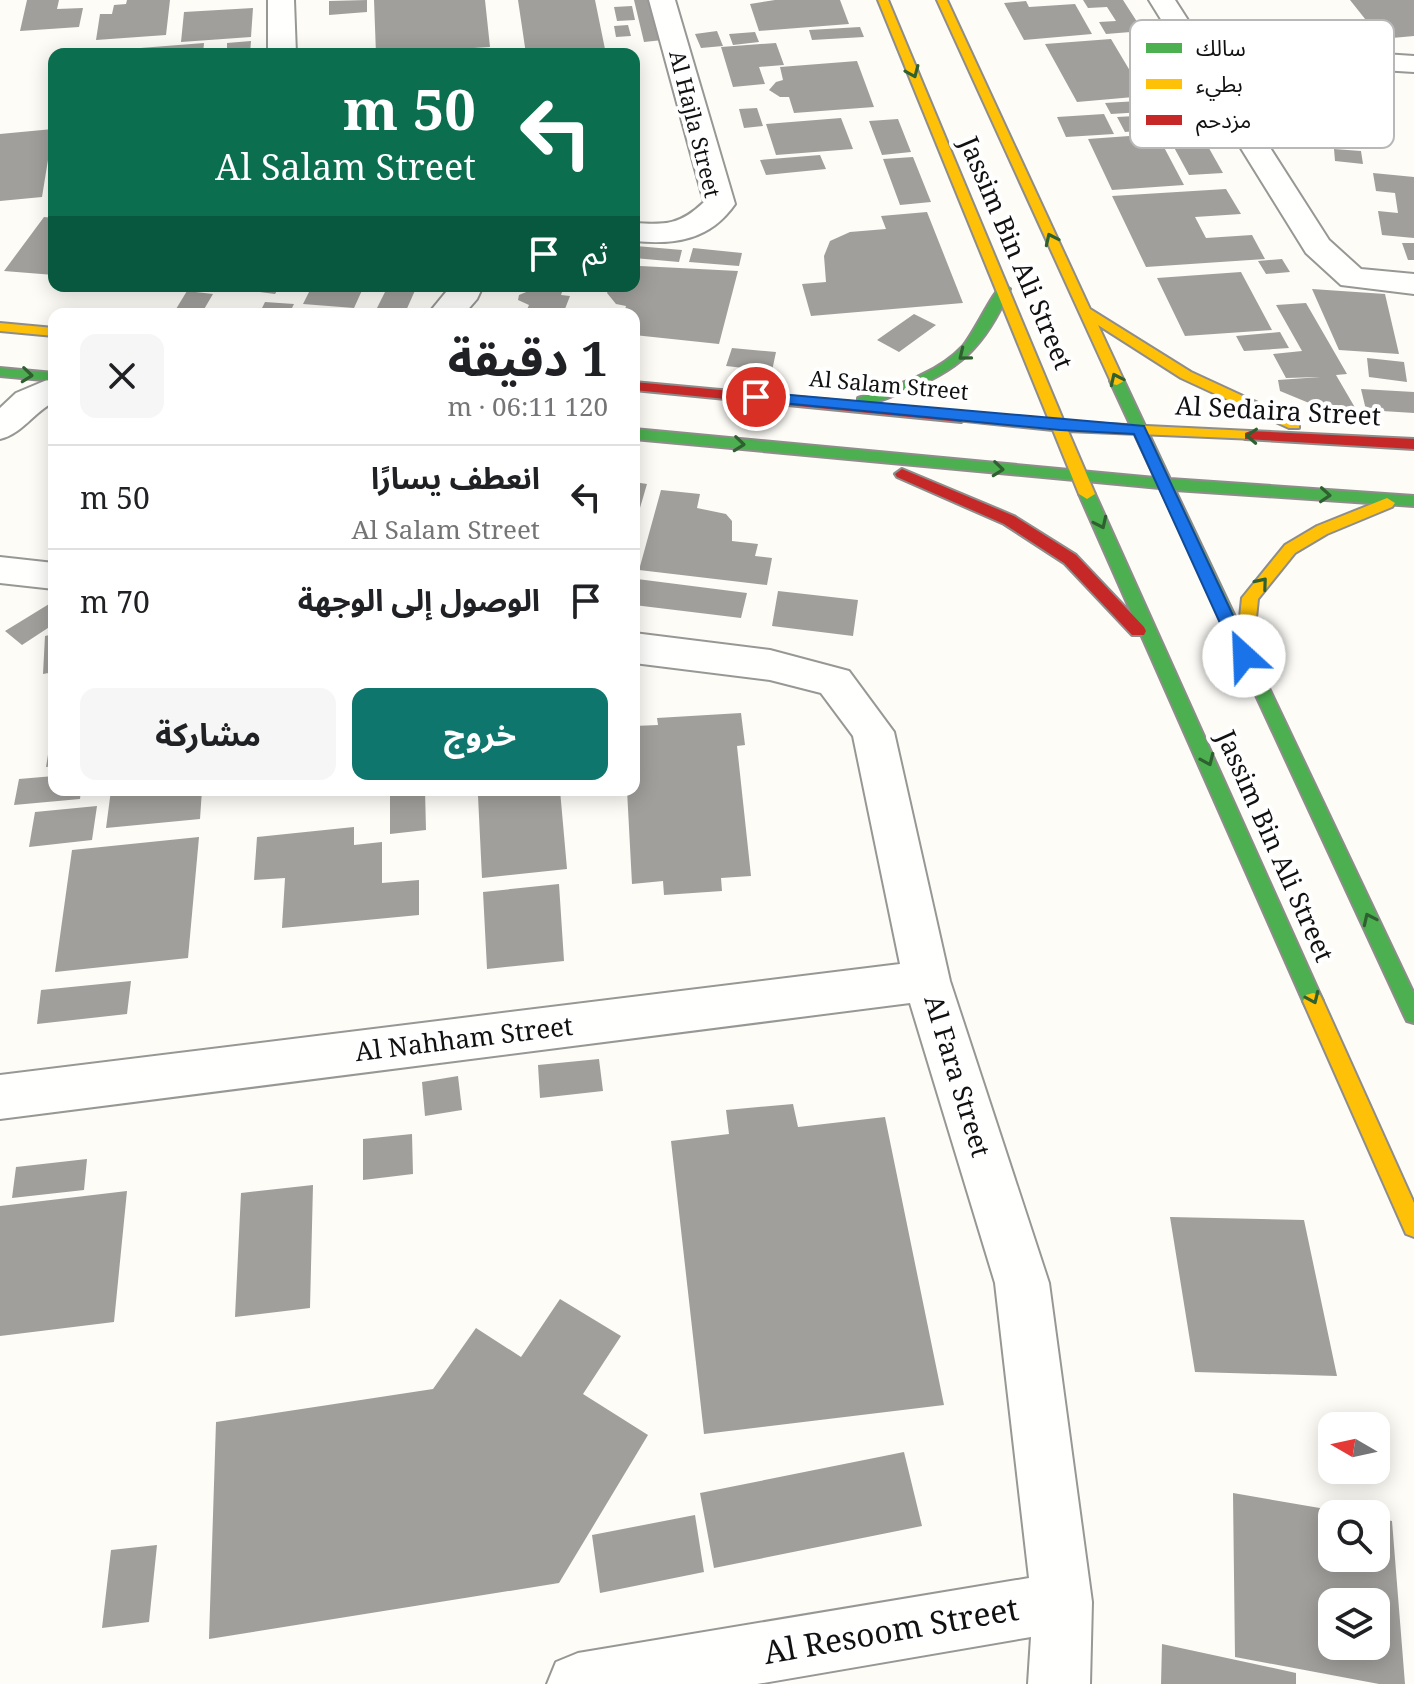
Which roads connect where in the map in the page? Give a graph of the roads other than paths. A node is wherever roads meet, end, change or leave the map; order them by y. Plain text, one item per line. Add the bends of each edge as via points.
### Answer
1 (281, 0) edge
2 (662, 0) edge
3 (883, 0) edge
4 (942, 0) edge
5 (1162, 0) edge
6 (1174, 20) edge
7 (282, 48) edge
8 (1394, 63) edge
9 (1414, 64) edge
10 (1255, 148) edge
11 (640, 232) edge
12 (1414, 284) edge
13 (1003, 289) junction
14 (1083, 310) junction
15 (0, 327) edge
16 (48, 331) edge
17 (0, 372) edge
18 (48, 376) edge
19 (640, 387) edge
20 (48, 391) edge
21 (848, 406) junction
22 (1060, 426) junction
23 (0, 428) edge
24 (1139, 430) junction
25 (640, 435) edge
26 (1335, 440) junction
27 (1414, 444) edge
28 (847, 455) junction
29 (1080, 478) junction
30 (1164, 483) junction
31 (1404, 500) edge
32 (0, 570) edge
33 (48, 575) edge
34 (640, 649) edge
35 (1244, 656) junction
36 (1163, 657) junction
37 (927, 981) junction
38 (1414, 1015) edge
39 (0, 1097) edge
40 (1414, 1227) edge
41 (1062, 1602) junction
42 (578, 1684) edge
43 (1059, 1684) edge

1 - 7 street
2 - 11 street, Al Hajla Street via 720,204 696,227
3 -> 13 street, Jassim Bin Ali Street
14 -> 4 street, Jassim Bin Ali Street
5 - 6 street
8 - 9 street
10 - 12 street via 1317,246 1352,278
13 -> 21 street via 994,318 976,345 956,362 913,384
13 - 22 street, Jassim Bin Ali Street
24 -> 14 street, Jassim Bin Ali Street
14 - 26 street via 1210,391
15 - 16 street
17 -> 18 street
19 - 21 street, Al Salam Street
20 - 23 street via 28,401
21 - 22 street, Al Salam Street
22 - 24 street, Al Salam Street
22 - 29 street, Jassim Bin Ali Street
26 -> 24 street, Al Sedaira Street
24 - 30 street, Jassim Bin Ali Street
25 -> 28 street
26 - 27 street, Al Sedaira Street
28 -> 29 street
28 - 36 street via 923,481 1009,520 1058,551
29 - 30 street
29 -> 36 street, Jassim Bin Ali Street
30 -> 31 street
30 - 35 street, Jassim Bin Ali Street
35 -> 31 street via 1250,598 1290,549 1357,513
32 - 33 street
34 - 37 street, Al Fara Street via 770,665 835,682 873,732
38 -> 35 street, Jassim Bin Ali Street
36 -> 40 street, Jassim Bin Ali Street
37 - 39 street, Al Nahham Street
37 - 41 street, Al Fara Street via 1022,1283
41 - 42 street, Al Resoom Street
41 - 43 street, Al Fara Street

